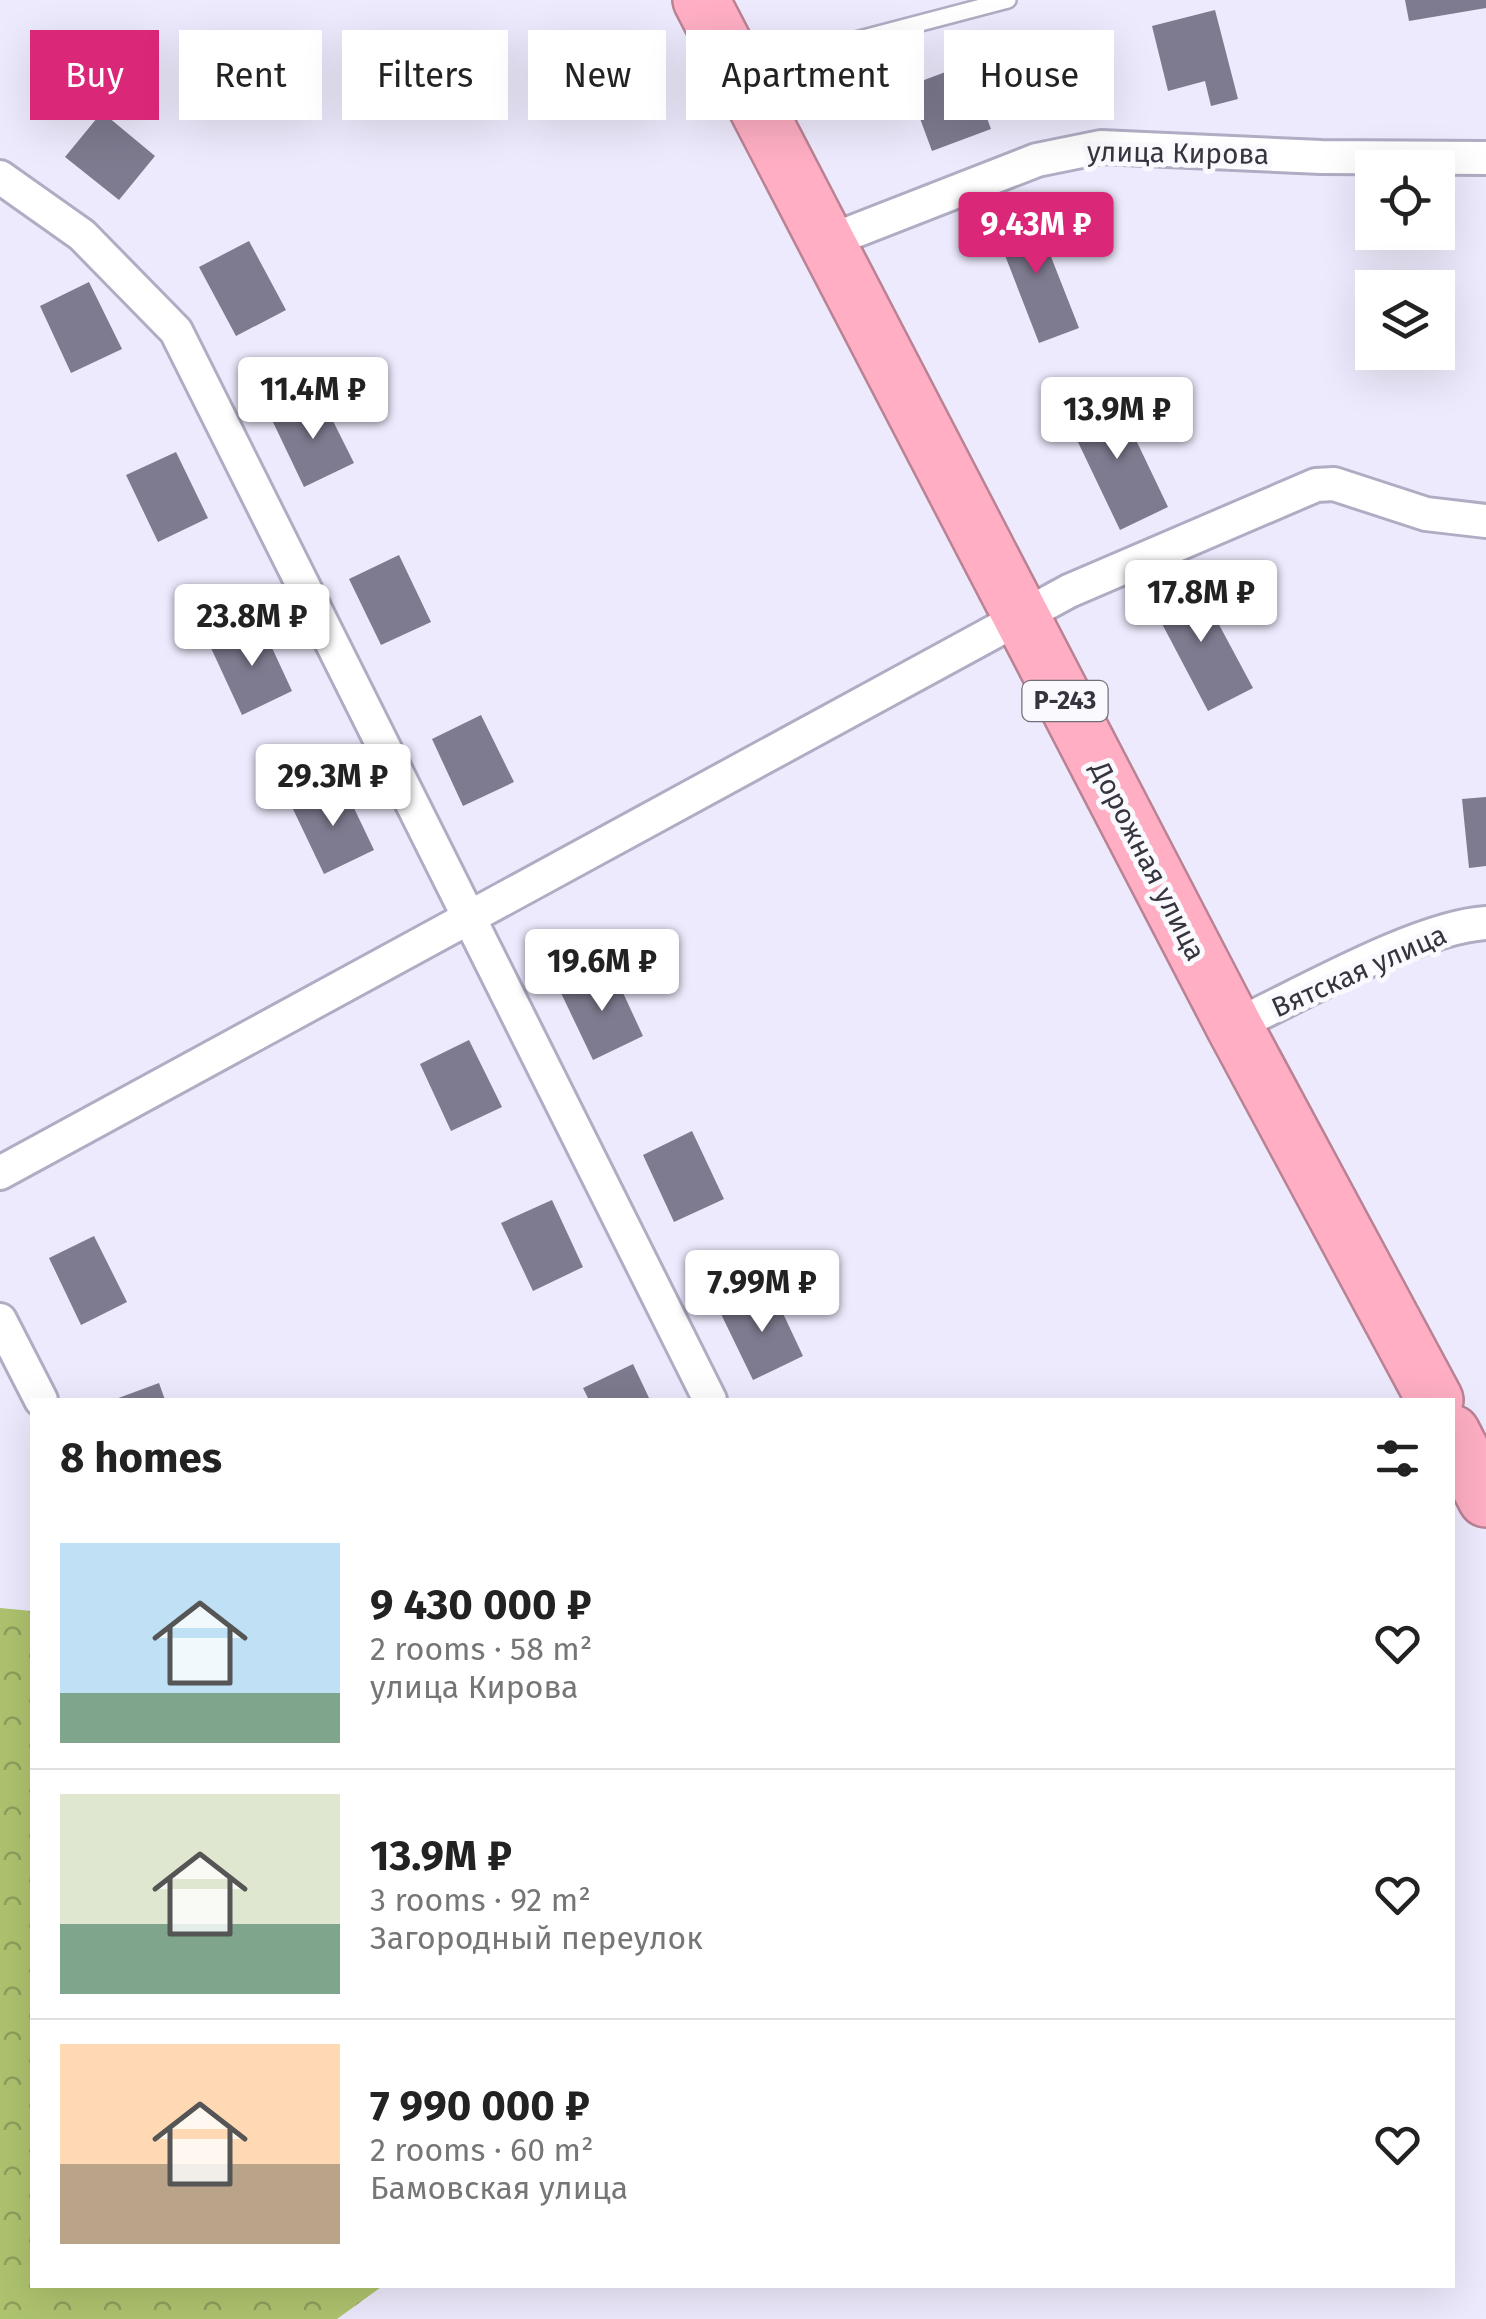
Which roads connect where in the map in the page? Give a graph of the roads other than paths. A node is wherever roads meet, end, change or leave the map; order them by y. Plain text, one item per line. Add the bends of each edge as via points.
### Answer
1 (701, 0) edge
2 (1008, 0) edge
3 (717, 30) edge
4 (894, 30) edge
5 (763, 120) edge
6 (1486, 158) edge
7 (0, 177) edge
8 (827, 242) junction
9 (1486, 521) edge
10 (1022, 618) junction
11 (470, 918) junction
12 (1486, 924) edge
13 (1234, 1026) junction
14 (0, 1173) edge
15 (0, 1320) edge
16 (41, 1398) edge
17 (709, 1398) edge
18 (1442, 1398) edge
19 (1458, 1427) edge
20 (1486, 1499) edge

1 - 3 highway, Дорожная улица / Р-243
2 - 4 lane
5 - 8 highway, Дорожная улица / Р-243
6 - 8 street, улица Кирова via 1101,147 1037,160
7 - 11 street via 82,235 176,331
8 - 10 highway, Дорожная улица / Р-243
9 - 10 street via 1426,514 1334,484 1316,486 1069,591
10 - 11 street
10 - 13 highway, Дорожная улица / Р-243
11 - 14 street
11 - 17 street
12 - 13 street, Вятская улица via 1410,944
13 - 18 highway, Дорожная улица / Р-243
15 - 16 street
19 - 20 highway, Дорожная улица / Р-243

